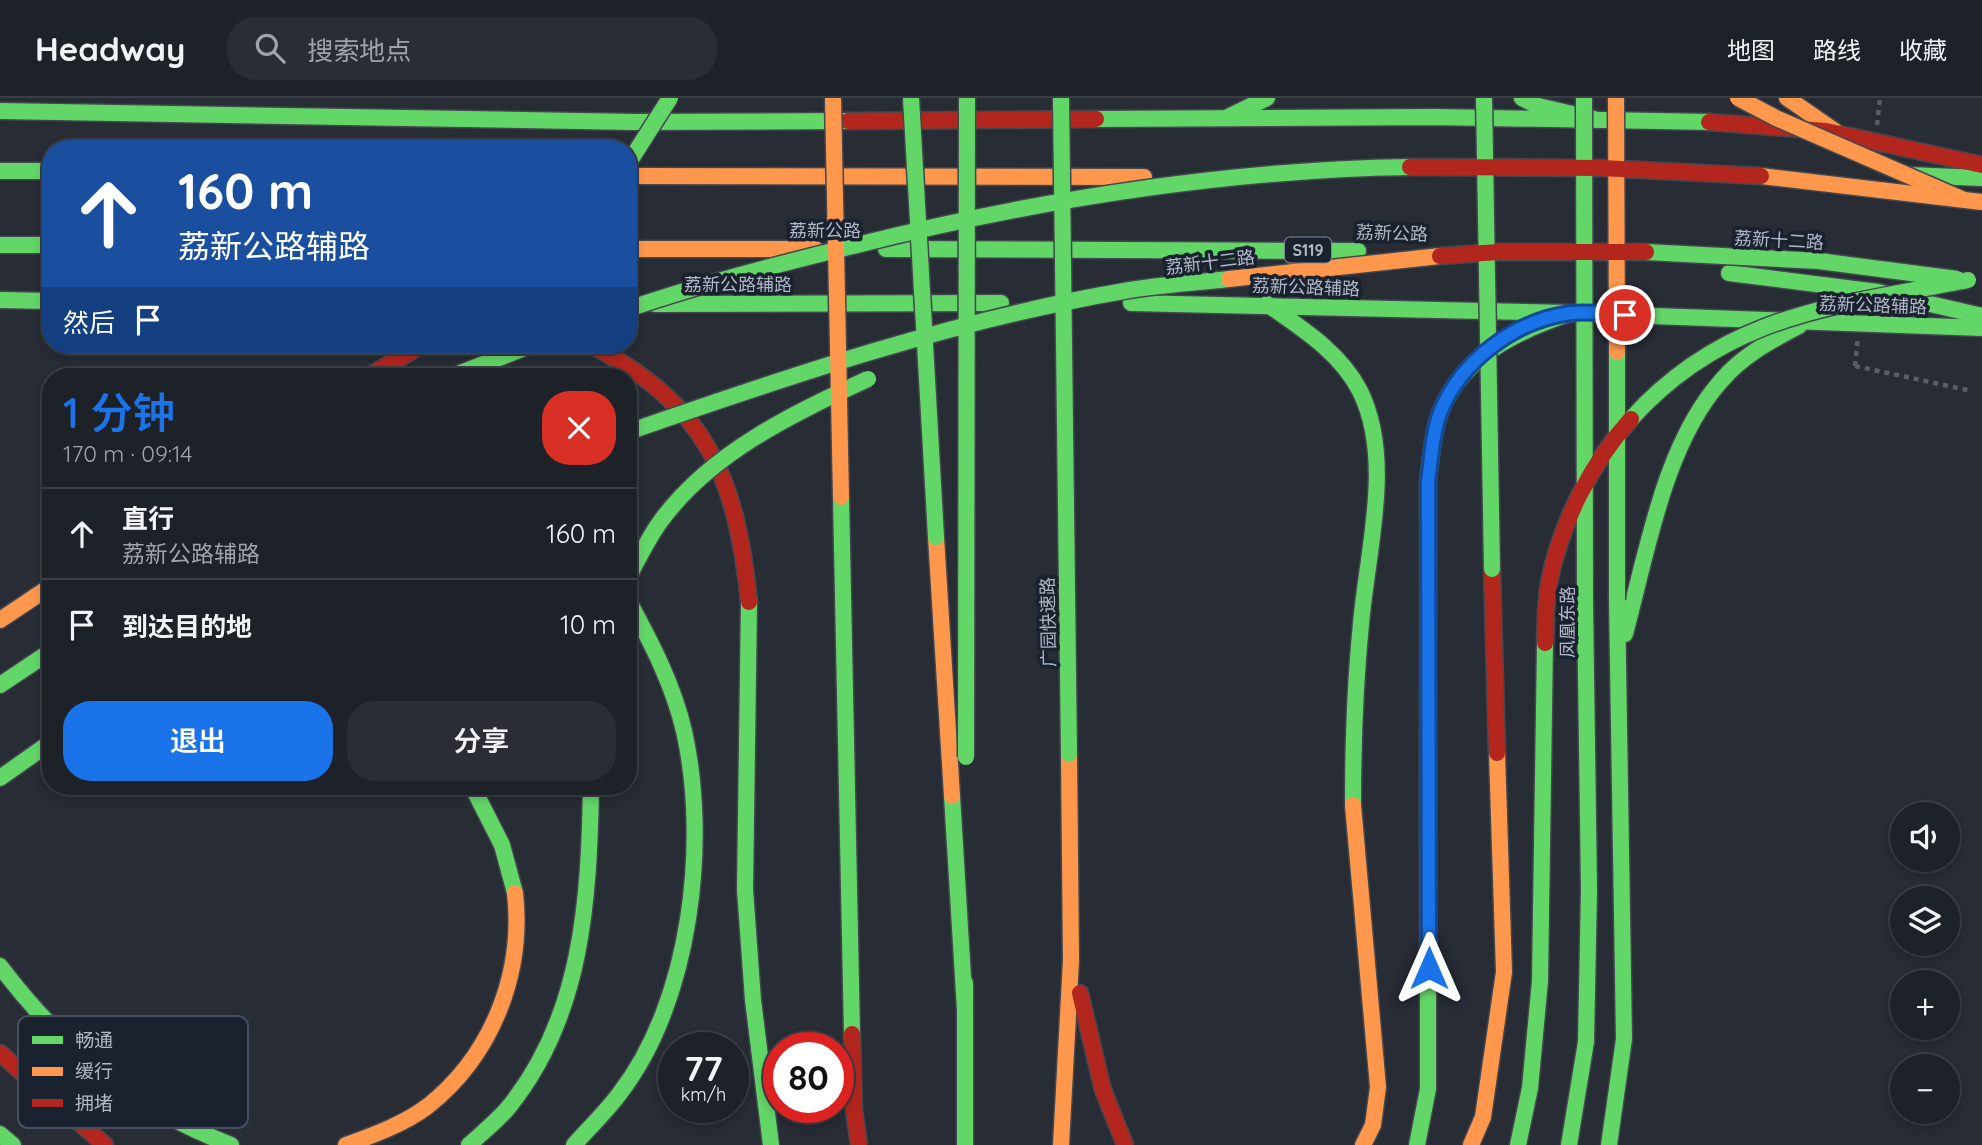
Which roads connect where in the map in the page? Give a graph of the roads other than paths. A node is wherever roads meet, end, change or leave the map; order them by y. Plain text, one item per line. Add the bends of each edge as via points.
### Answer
1 (670, 98) edge
2 (833, 98) edge
3 (911, 98) edge
4 (967, 98) edge
5 (1061, 98) edge
6 (1267, 98) edge
7 (1485, 98) edge
8 (1522, 98) edge
9 (1584, 98) edge
10 (1616, 98) edge
11 (1738, 98) edge
12 (1787, 98) edge
13 (814, 100) dead end
14 (0, 111) edge
15 (1226, 118) junction
16 (1594, 119) junction
17 (926, 120) junction
18 (1839, 134) junction
19 (637, 158) edge
20 (1982, 165) edge
21 (0, 171) edge
22 (42, 171) edge
23 (637, 172) edge
24 (1982, 178) edge
25 (1962, 199) junction
26 (1982, 202) edge
27 (0, 245) edge
28 (42, 245) edge
29 (637, 249) edge
30 (1975, 281) edge
31 (0, 300) edge
32 (42, 300) edge
33 (637, 304) edge
34 (1267, 304) junction
35 (637, 306) edge
36 (1571, 313) junction
37 (1009, 316) junction
38 (1982, 316) edge
39 (1807, 322) junction
40 (1982, 328) edge
41 (407, 354) edge
42 (509, 354) edge
43 (608, 354) edge
44 (904, 362) dead end
45 (383, 368) edge
46 (473, 368) edge
47 (632, 368) edge
48 (637, 372) edge
49 (880, 373) dead end
50 (637, 429) edge
51 (637, 563) edge
52 (42, 592) edge
53 (637, 615) edge
54 (0, 620) edge
55 (42, 657) edge
56 (1618, 660) junction
57 (0, 685) edge
58 (42, 749) edge
59 (42, 763) edge
60 (0, 779) edge
61 (477, 795) edge
62 (591, 795) edge
63 (1071, 960) junction
64 (0, 966) edge
65 (965, 1010) junction
66 (41, 1016) edge
67 (0, 1053) edge
68 (18, 1069) edge
69 (86, 1128) edge
70 (185, 1128) edge
71 (0, 1134) edge
72 (13, 1145) edge
73 (105, 1145) edge
74 (231, 1145) edge
75 (346, 1145) edge
76 (469, 1145) edge
77 (574, 1145) edge
78 (771, 1145) edge
79 (859, 1145) edge
80 (965, 1145) edge
81 (1061, 1145) edge
82 (1125, 1145) edge
83 (1363, 1145) edge
84 (1417, 1145) edge
85 (1471, 1145) edge
86 (1518, 1145) edge
87 (1569, 1145) edge
88 (1608, 1145) edge

1 - 19 main road, bridge
2 - 79 main road, bridge via 853,1110
3 - 65 main road, bridge
4 - 65 main road, bridge
5 - 63 main road, 广园快速路, bridge
6 - 15 main road
7 - 85 main road, bridge via 1504,972 1483,1117
8 - 16 main road
9 - 87 main road, 凤凰东路, bridge via 1586,1042
10 - 56 main road, bridge
11 - 25 main road, bridge
12 - 18 main road
13 - 17 main road
14 - 17 main road via 634,122
15 - 16 main road
15 - 17 main road
16 - 18 main road via 1668,119
18 - 20 main road
21 - 22 main road
23 - 24 main road
25 - 26 main road, bridge
25 - 35 main road, bridge via 1698,170 1560,165 1283,172 1144,187 1024,208 870,241
27 - 28 main road
29 - 38 main road, 荔新公路 / S119 via 1369,251 1761,276 1878,292
30 - 37 main road, 荔新十二路, bridge via 1819,261 1602,250 1498,252 1124,291
30 - 86 main road, bridge via 1753,329 1712,349 1674,376 1633,413 1600,454 1573,508 1550,577 1544,684 1541,987
31 - 32 main road
33 - 34 main road, 荔新公路辅路
34 - 36 main road, 荔新公路辅路
34 - 83 main road via 1331,350 1351,375 1367,408 1375,446 1356,675 1353,779 1353,851 1378,1087 1373,1125
36 - 39 main road, 荔新公路辅路
36 - 84 main road via 1508,335 1476,360 1455,383 1440,414 1433,448 1428,482 1428,1088
37 - 44 main road, bridge
37 - 50 main road, 荔新十二路, bridge via 763,385
39 - 40 main road, 荔新公路辅路
39 - 56 main road via 1762,345 1730,370 1686,429
41 - 45 main road
42 - 46 main road
43 - 47 main road
48 - 78 main road via 690,419 710,448 730,490 742,531 750,647 744,854 755,1021
49 - 51 main road, bridge via 758,434 699,480 666,514
52 - 54 main road
53 - 77 main road via 667,667 682,726 694,807 692,909 677,975 656,1033 630,1084
55 - 57 main road
56 - 88 main road via 1624,1039
58 - 60 main road
59 - 60 main road
61 - 75 main road via 498,832 514,885 517,941 508,988 467,1069 428,1105 390,1129
62 - 76 main road via 584,917 577,968 560,1026 537,1071 508,1111
63 - 81 main road, 广园快速路
63 - 82 main road via 1103,1090
64 - 66 main road
65 - 80 main road
67 - 68 main road
69 - 73 main road
70 - 74 main road
71 - 72 main road

